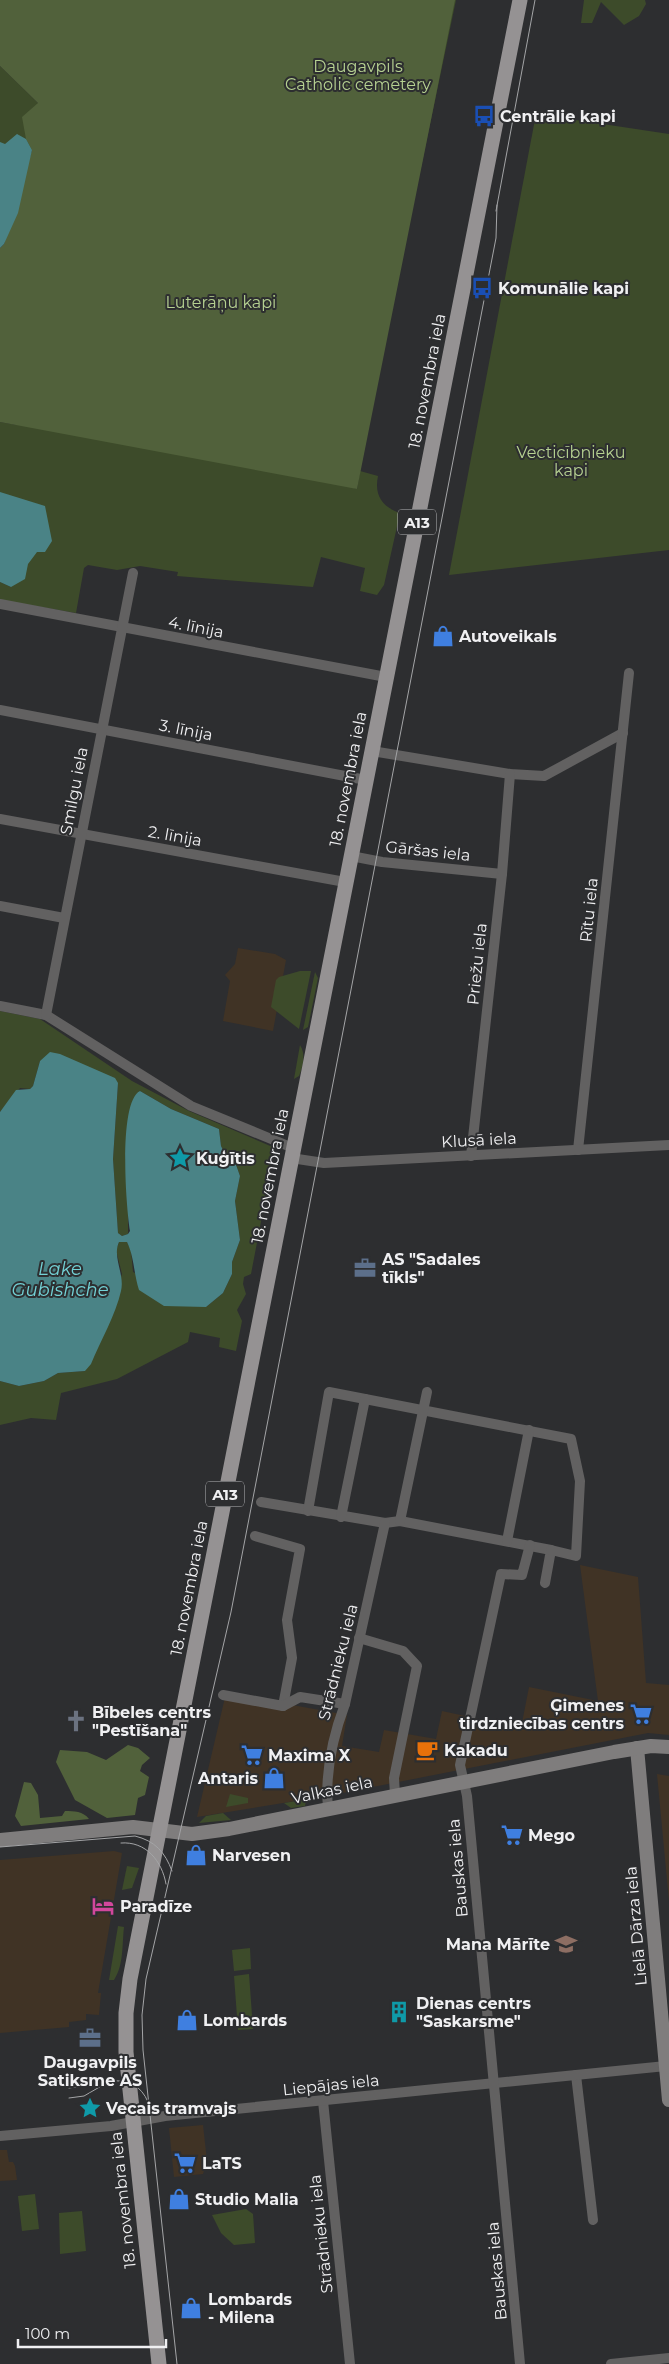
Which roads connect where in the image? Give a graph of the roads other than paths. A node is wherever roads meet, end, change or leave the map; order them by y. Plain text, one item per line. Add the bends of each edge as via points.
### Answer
1 (520, 0) edge
2 (133, 572) dead end
3 (0, 604) edge
4 (122, 628) junction
5 (630, 673) dead end
6 (386, 678) junction
7 (0, 710) edge
8 (101, 730) junction
9 (623, 733) junction
10 (372, 751) junction
11 (510, 774) junction
12 (366, 780) junction
13 (0, 819) edge
14 (80, 834) junction
15 (351, 856) junction
16 (502, 874) junction
17 (345, 882) junction
18 (0, 906) edge
19 (64, 918) junction
20 (0, 1006) edge
21 (46, 1016) junction
22 (669, 1145) edge
23 (578, 1150) junction
24 (292, 1153) junction
25 (471, 1156) junction
26 (427, 1392) dead end
27 (365, 1399) junction
28 (423, 1411) junction
29 (528, 1430) junction
30 (261, 1502) dead end
31 (308, 1511) junction
32 (341, 1517) junction
33 (400, 1521) junction
34 (385, 1523) junction
35 (255, 1536) dead end
36 (507, 1541) junction
37 (530, 1545) junction
38 (551, 1550) junction
39 (545, 1583) dead end
40 (359, 1638) junction
41 (223, 1695) dead end
42 (345, 1704) junction
43 (283, 1706) junction
44 (669, 1747) edge
45 (637, 1748) junction
46 (464, 1782) junction
47 (395, 1795) junction
48 (328, 1808) junction
49 (159, 1830) junction
50 (0, 1840) edge
51 (666, 2066) junction
52 (576, 2075) junction
53 (494, 2083) junction
54 (323, 2100) junction
55 (669, 2100) edge
56 (132, 2122) junction
57 (0, 2136) edge
58 (593, 2220) dead end
59 (669, 2358) edge
60 (159, 2364) edge
61 (350, 2364) edge
62 (520, 2364) edge
63 (611, 2364) edge

1 - 6 main road, 18. novembra iela / A13
2 - 4 street, Smilgu iela
3 - 4 street, 4. līnija
4 - 6 street, 4. līnija
4 - 8 street, Smilgu iela
5 - 9 street, Rītu iela
6 - 10 main road, 18. novembra iela / A13
7 - 8 street, 3. līnija
8 - 12 street, 3. līnija
8 - 14 street, Smilgu iela
9 - 11 street via 544,776
9 - 23 street, Rītu iela
10 - 11 street
10 - 12 main road, 18. novembra iela / A13
11 - 16 street, Priežu iela
12 - 15 main road, 18. novembra iela / A13
13 - 14 street, 2. līnija
14 - 17 street, 2. līnija
14 - 19 street, Smilgu iela
15 - 16 street, Gāršas iela
15 - 17 main road, 18. novembra iela / A13
16 - 25 street, Priežu iela
17 - 24 main road, 18. novembra iela / A13
18 - 19 street
19 - 21 street, Smilgu iela
20 - 21 street
21 - 24 street via 190,1106
22 - 23 street, Klusā iela
23 - 25 street, Klusā iela
24 - 25 street, Klusā iela via 324,1162
24 - 49 main road, 18. novembra iela / A13
26 - 28 street
27 - 28 street
27 - 31 street via 329,1392
27 - 32 street
28 - 29 street
28 - 33 street
29 - 36 street
29 - 38 street via 571,1439 580,1481 576,1556
30 - 31 street
31 - 32 street
32 - 34 street
33 - 34 street
33 - 36 street
34 - 40 street, Strādnieku iela
35 - 43 street via 300,1549 287,1620 292,1658
36 - 37 street
37 - 38 street
37 - 46 street, Bauskas iela via 522,1575 502,1574 460,1764
38 - 39 street
40 - 42 street, Strādnieku iela
40 - 47 street via 403,1651 417,1666 394,1778
41 - 43 street
42 - 43 street via 300,1697
42 - 48 street, Strādnieku iela via 337,1725 327,1785
44 - 45 street, Valkas iela
45 - 46 street, Valkas iela
45 - 51 street, Lielā Dārza iela
46 - 47 street, Valkas iela
46 - 53 street, Bauskas iela
47 - 48 street, Valkas iela
48 - 49 street, Valkas iela via 192,1834
49 - 50 street, Valkas iela via 133,1827
49 - 56 main road, 18. novembra iela / A13 via 126,2013
51 - 52 street, Liepājas iela
51 - 55 street, Lielā Dārza iela
52 - 53 street, Liepājas iela
52 - 58 street
53 - 54 street, Liepājas iela
53 - 62 street, Bauskas iela
54 - 56 street, Liepājas iela
54 - 61 street, Strādnieku iela
56 - 57 street, Liepājas iela
56 - 60 main road, 18. novembra iela / A13
59 - 63 street

